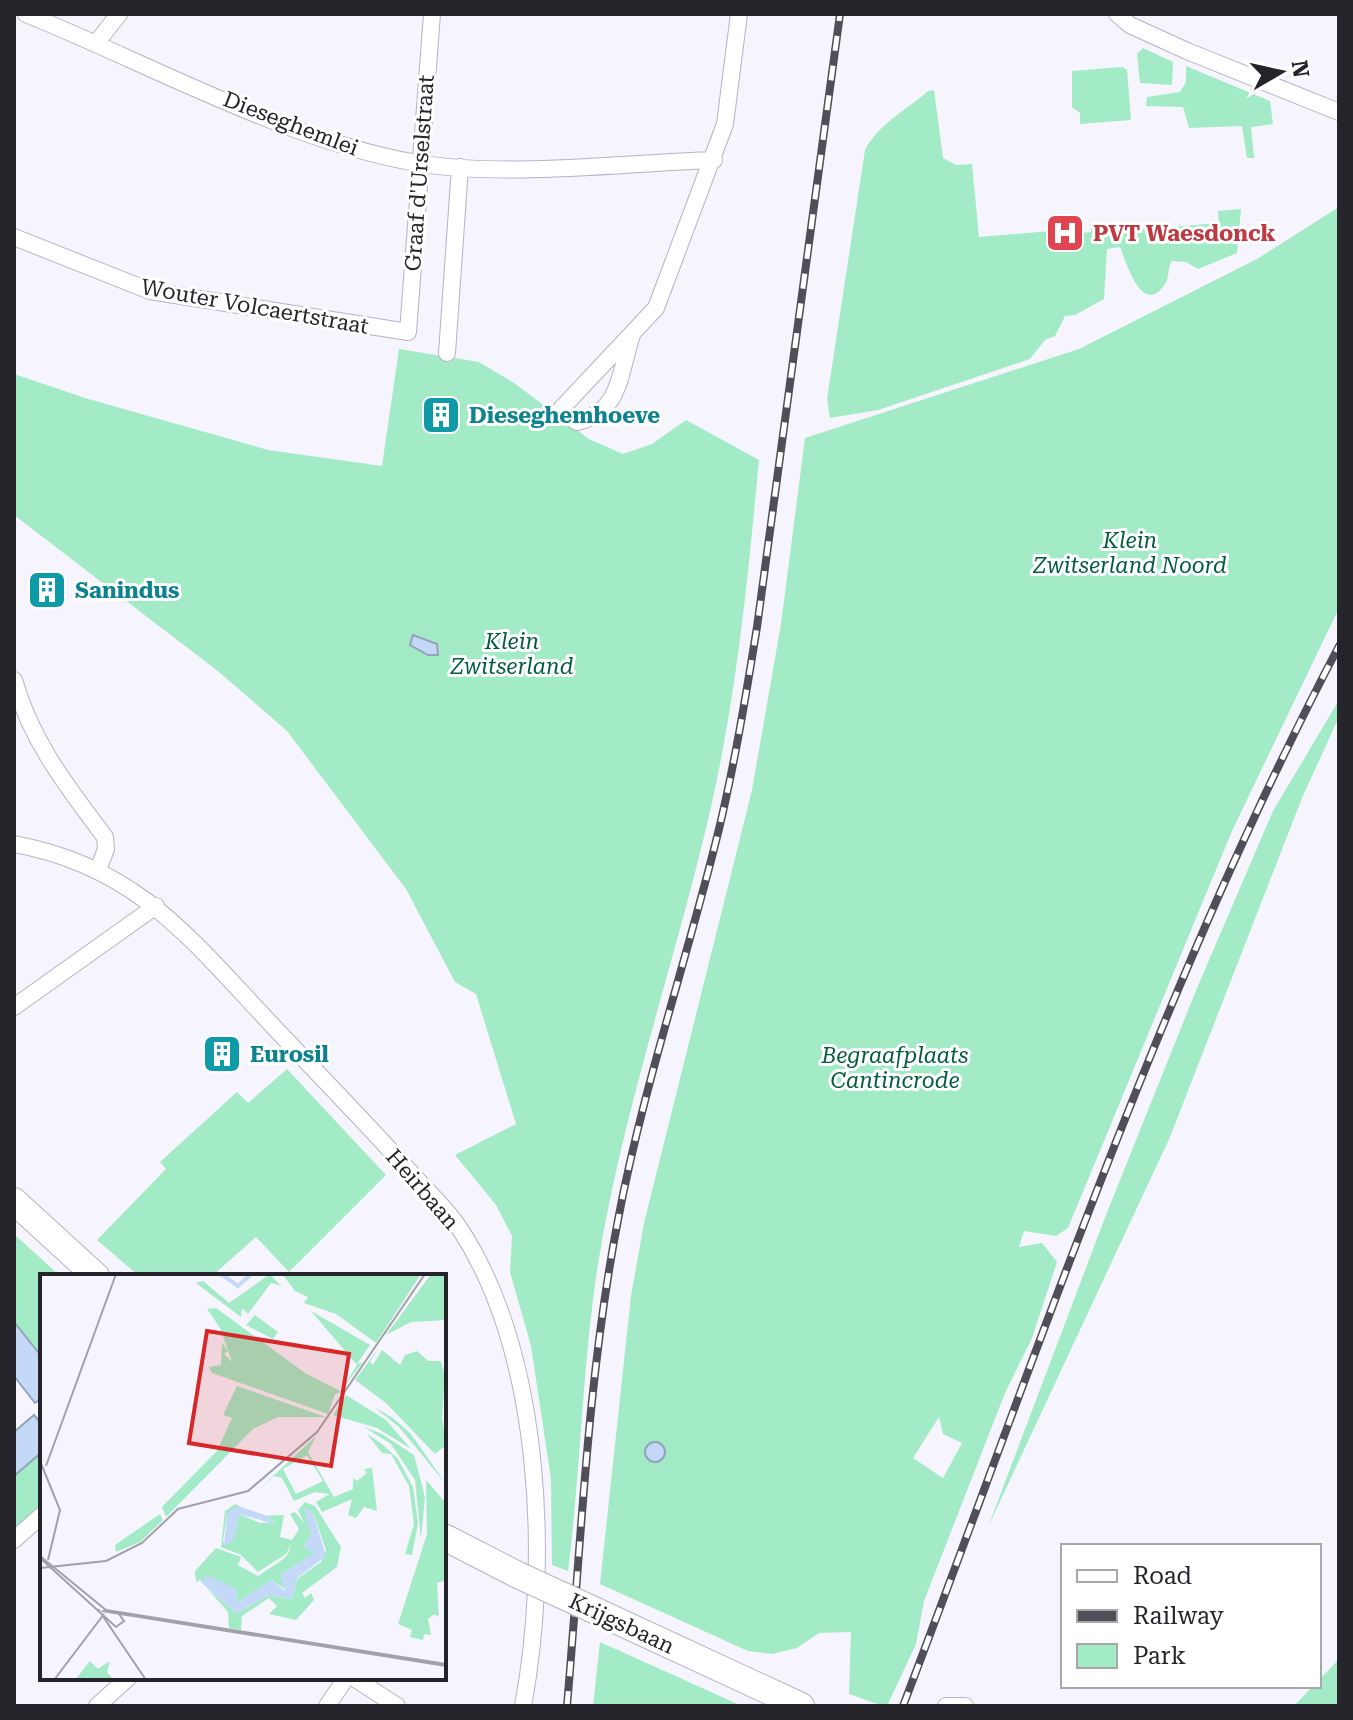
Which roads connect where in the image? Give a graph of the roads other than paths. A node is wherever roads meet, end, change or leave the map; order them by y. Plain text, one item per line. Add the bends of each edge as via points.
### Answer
1 (26, 14) edge
2 (119, 14) edge
3 (432, 14) edge
4 (739, 14) edge
5 (1117, 14) edge
6 (97, 42) junction
7 (1339, 112) edge
8 (714, 160) junction
9 (419, 163) junction
10 (460, 167) junction
11 (14, 237) edge
12 (408, 332) joint
13 (632, 335) junction
14 (447, 353) dead end
15 (14, 680) edge
16 (14, 844) edge
17 (98, 870) junction
18 (156, 906) junction
19 (14, 1007) edge
20 (14, 1201) edge
21 (94, 1274) edge
22 (40, 1517) edge
23 (446, 1538) edge
24 (14, 1540) edge
25 (126, 1680) edge
26 (345, 1680) edge
27 (357, 1680) edge
28 (97, 1706) edge
29 (327, 1706) edge
30 (397, 1706) edge
31 (523, 1706) edge
32 (801, 1706) edge

1 - 6 street, Dieseghemlei
2 - 6 street
3 - 9 street, Graaf d'Urselstraat
4 - 8 street via 725,124
5 - 7 street via 1178,47
6 - 9 street, Dieseghemlei via 311,135
8 - 10 street, Dieseghemlei
8 - 13 street via 656,308
9 - 10 street, Dieseghemlei
9 - 12 street, Graaf d'Urselstraat
10 - 14 street, Graaf d'Urselstraat
11 - 12 street, Wouter Volcaertstraat via 150,291
13 - 13 street via 601,367 560,410 577,422 596,418 610,407
15 - 17 street via 54,770 105,837
16 - 17 street, Heirbaan
17 - 18 street, Heirbaan
18 - 19 street
18 - 31 street, Heirbaan via 402,1163 458,1226 481,1264 516,1373 537,1514 538,1593
20 - 21 main road
22 - 24 street
23 - 32 main road, Krijgsbaan, bridge
25 - 28 street
26 - 29 street
27 - 30 street

